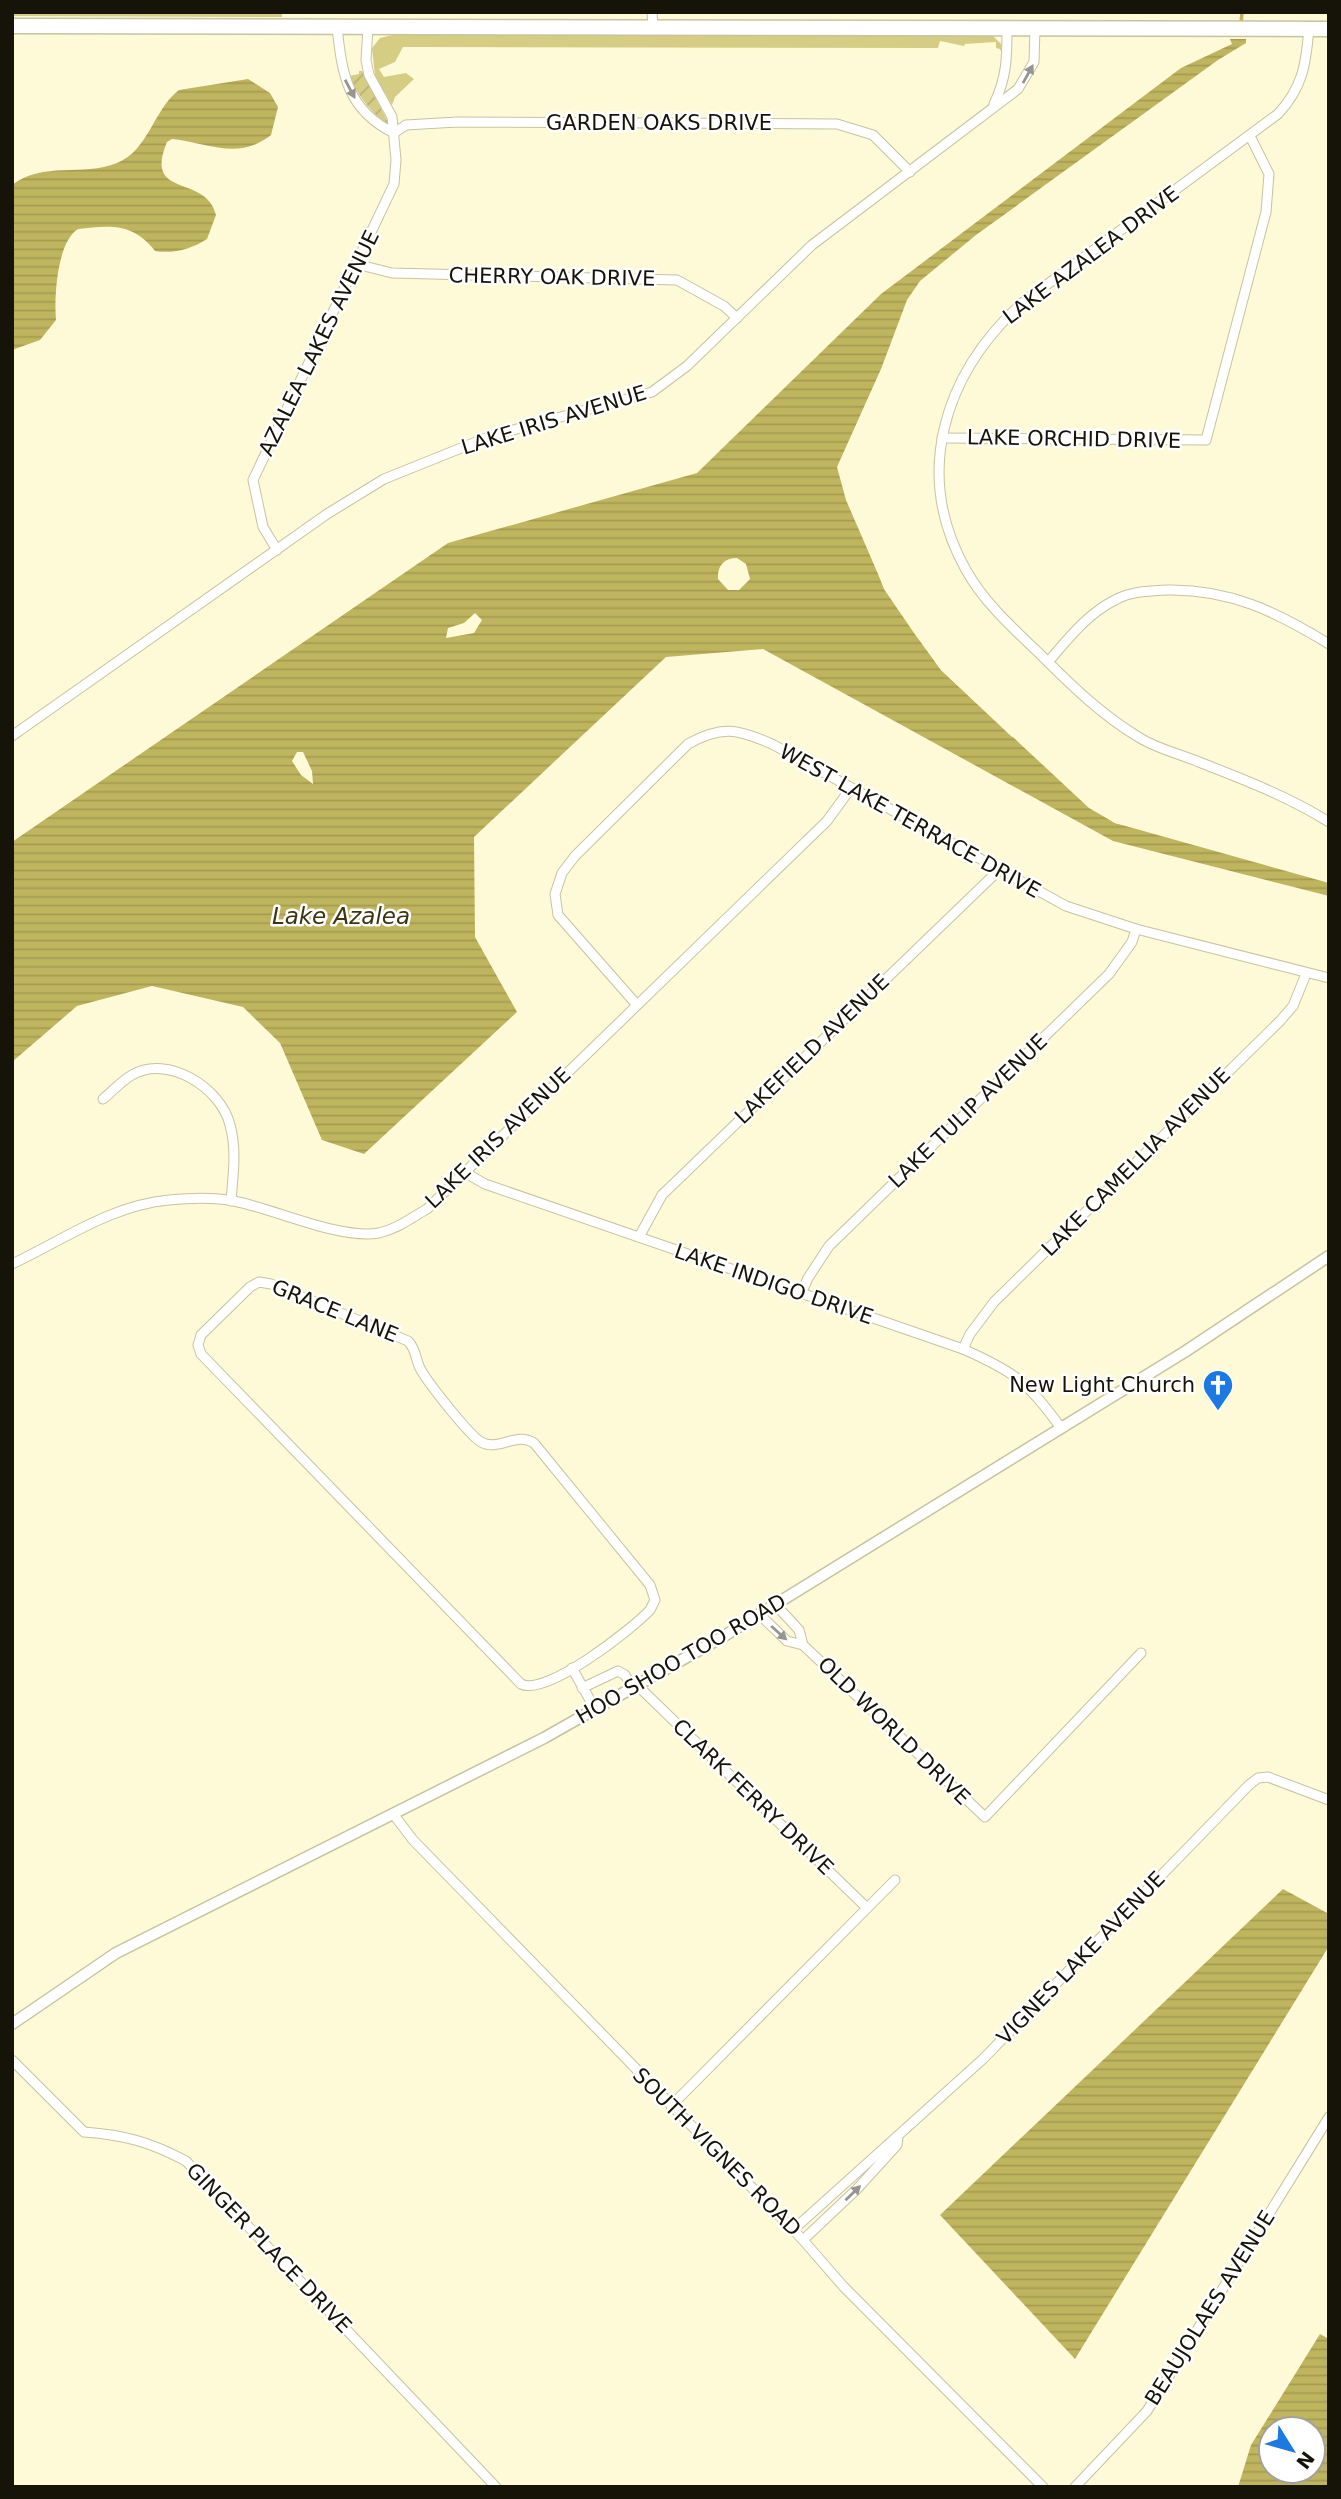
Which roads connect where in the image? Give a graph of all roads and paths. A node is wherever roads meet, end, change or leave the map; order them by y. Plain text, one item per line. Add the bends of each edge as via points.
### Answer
1 (653, 20) edge
2 (12, 26) edge
3 (337, 27) junction
4 (368, 27) junction
5 (1007, 28) junction
6 (1035, 28) junction
7 (1309, 29) junction
8 (1329, 29) edge
9 (993, 106) junction
10 (394, 134) junction
11 (1250, 136) junction
12 (910, 172) junction
13 (356, 264) junction
14 (737, 318) junction
15 (942, 438) junction
16 (277, 550) junction
17 (1329, 644) edge
18 (1048, 662) junction
19 (12, 736) edge
20 (852, 788) junction
21 (1329, 822) edge
22 (998, 871) junction
23 (1136, 929) junction
24 (1306, 974) junction
25 (1329, 978) edge
26 (637, 1005) junction
27 (103, 1099) dead end
28 (464, 1171) junction
29 (232, 1200) junction
30 (639, 1237) junction
31 (1329, 1256) edge
32 (12, 1264) edge
33 (801, 1294) junction
34 (963, 1349) junction
35 (1061, 1428) junction
36 (775, 1604) junction
37 (759, 1614) junction
38 (803, 1645) junction
39 (1141, 1653) dead end
40 (572, 1668) junction
41 (636, 1687) junction
42 (582, 1688) junction
43 (595, 1709) junction
44 (1329, 1800) edge
45 (394, 1815) junction
46 (895, 1880) dead end
47 (867, 1908) junction
48 (12, 2024) edge
49 (12, 2060) edge
50 (671, 2106) junction
51 (1329, 2117) edge
52 (898, 2137) junction
53 (793, 2230) junction
54 (803, 2240) junction
55 (496, 2487) edge
56 (1043, 2487) edge
57 (1075, 2487) edge

1 - 4 main road
1 - 5 main road
2 - 3 main road
3 - 4 main road
3 -> 10 street via 346,85 381,127
4 - 10 street, AZALEA LAKES AVENUE via 369,75 392,117
5 - 6 main road
5 - 9 street, LAKE IRIS AVENUE via 1008,65
6 - 7 main road
9 -> 6 street, LAKE IRIS AVENUE via 1018,89 1031,72
7 - 8 main road
7 - 11 street, LAKE AZALEA DRIVE via 1299,87 1278,114
9 - 12 street, LAKE IRIS AVENUE
10 - 12 street, GARDEN OAKS DRIVE via 406,125 457,122 837,124 873,135
10 - 13 street, AZALEA LAKES AVENUE via 394,184
11 - 15 street, LAKE AZALEA DRIVE via 999,324 963,379
11 - 15 street, LAKE ORCHID DRIVE via 1269,174 1266,212 1206,440
12 - 14 street, LAKE IRIS AVENUE via 812,245
13 - 14 street, CHERRY OAK DRIVE via 392,273 677,280
13 - 16 street, AZALEA LAKES AVENUE via 253,480 263,527
14 - 16 street, LAKE IRIS AVENUE via 652,392 491,436 384,479
15 - 18 street, LAKE AZALEA DRIVE via 937,480 941,504 965,569 996,611
16 - 19 street, LAKE IRIS AVENUE
17 - 18 street via 1238,597 1152,591 1117,598 1099,609
18 - 21 street, LAKE AZALEA DRIVE via 1105,716 1143,740 1227,772
20 - 22 street, WEST LAKE TERRACE DRIVE
20 - 26 street, LAKE IRIS AVENUE via 827,821
20 - 26 street, WEST LAKE TERRACE DRIVE via 747,733 708,733 688,744 575,856 562,873 555,894 558,915
22 - 23 street, WEST LAKE TERRACE DRIVE via 1066,906
22 - 30 street, LAKEFIELD AVENUE via 662,1195
23 - 24 street, WEST LAKE TERRACE DRIVE
23 - 33 street, LAKE TULIP AVENUE via 1109,974 829,1246
24 - 25 street, WEST LAKE TERRACE DRIVE
24 - 34 street, LAKE CAMELLIA AVENUE via 1293,1006 1280,1021 994,1302
26 - 28 street, LAKE IRIS AVENUE
27 - 29 street via 134,1074 158,1070 193,1076 217,1096 230,1124 235,1159
28 - 29 street, LAKE IRIS AVENUE via 427,1209 393,1229 376,1233 350,1233
28 - 30 street, LAKE INDIGO DRIVE via 485,1184
29 - 32 street, LAKE IRIS AVENUE via 136,1205 94,1221
30 - 33 street, LAKE INDIGO DRIVE
31 - 35 street, HOO SHOO TOO ROAD
33 - 34 street, LAKE INDIGO DRIVE
34 - 35 street, LAKE INDIGO DRIVE via 1004,1367 1035,1391
35 - 36 street, HOO SHOO TOO ROAD
36 - 37 street, HOO SHOO TOO ROAD
36 - 38 street, OLD WORLD DRIVE via 799,1630
37 -> 38 street, OLD WORLD DRIVE via 788,1641
37 - 41 street, HOO SHOO TOO ROAD
38 - 39 street, OLD WORLD DRIVE via 985,1817
40 - 40 street, GRACE LANE via 532,1687 515,1678 205,1359 198,1345 204,1331 254,1284 271,1284 408,1341 426,1377 479,1440 495,1445 523,1438 534,1443 654,1594 645,1616
40 - 42 street
41 - 42 street, CLARK FERRY DRIVE via 618,1671
41 - 43 street, HOO SHOO TOO ROAD
41 - 47 street, CLARK FERRY DRIVE
42 - 43 street
43 - 45 street, HOO SHOO TOO ROAD
44 - 52 street, VIGNES LAKE AVENUE via 1274,1778 1261,1777 1242,1791 983,2059
45 - 48 street, HOO SHOO TOO ROAD via 116,1953
45 - 50 street, SOUTH VIGNES ROAD
46 - 47 street
47 - 50 street
49 - 55 street, GINGER PLACE DRIVE via 84,2132 124,2135 186,2161
50 - 53 street, SOUTH VIGNES ROAD
51 - 57 street, BEAUJOLAES AVENUE via 1147,2411
52 - 53 street, VIGNES LAKE AVENUE
54 -> 52 street, VIGNES LAKE AVENUE via 858,2189 897,2145
53 - 54 street, SOUTH VIGNES ROAD
54 - 56 street, SOUTH VIGNES ROAD

